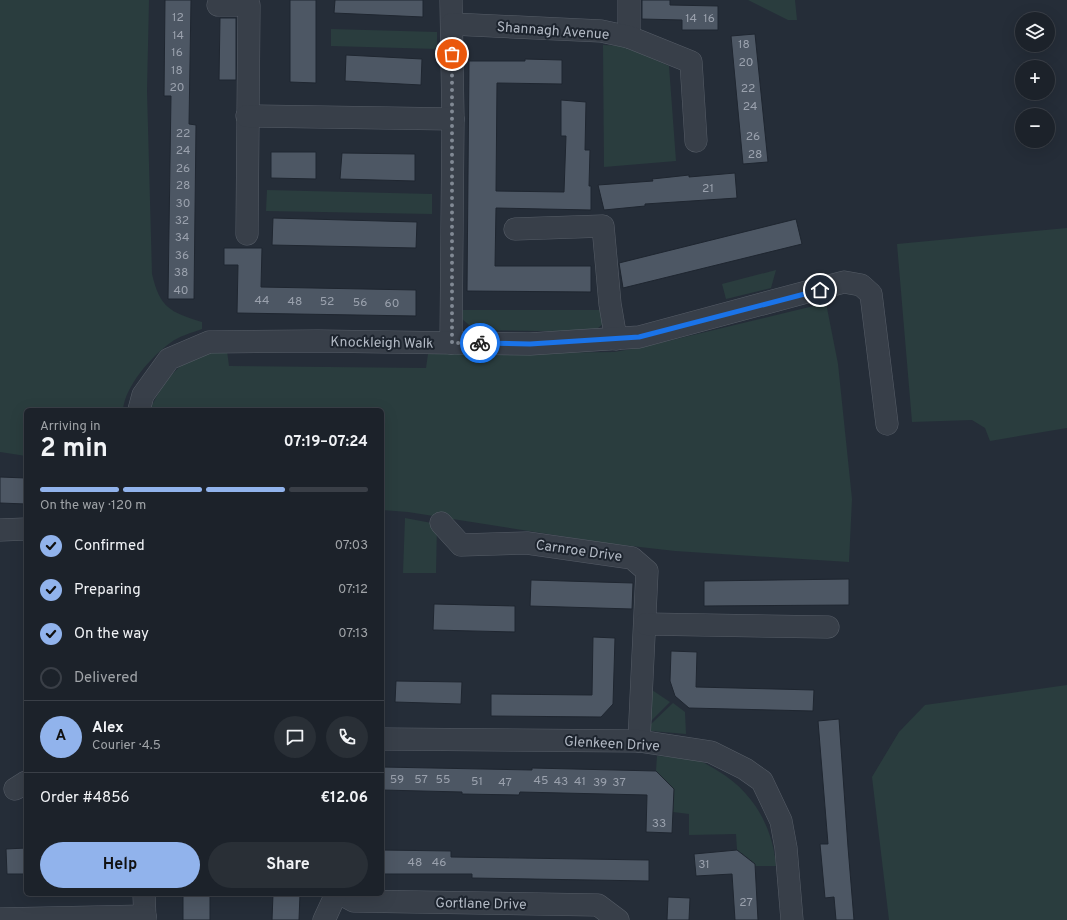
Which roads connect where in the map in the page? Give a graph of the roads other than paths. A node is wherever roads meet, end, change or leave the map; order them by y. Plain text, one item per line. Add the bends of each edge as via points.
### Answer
1 (451, 0) edge
2 (629, 0) edge
3 (218, 5) dead end
4 (452, 24) junction
5 (629, 37) junction
6 (247, 116) junction
7 (453, 119) junction
8 (696, 141) dead end
9 (515, 229) dead end
10 (247, 234) dead end
11 (616, 338) junction
12 (452, 343) junction
13 (140, 408) edge
14 (887, 424) dead end
15 (441, 523) dead end
16 (24, 529) edge
17 (0, 530) edge
18 (646, 624) junction
19 (828, 627) dead end
20 (384, 739) edge
21 (639, 741) junction
22 (144, 896) edge
23 (335, 896) edge
24 (345, 896) edge
25 (145, 918) edge
26 (0, 919) edge
27 (324, 920) edge
28 (618, 920) edge
29 (792, 920) edge

1 - 4 street
2 - 5 street
3 - 6 street via 249,5
4 - 5 street, Shannagh Avenue via 602,31
4 - 7 street
5 - 8 street, Shannagh Avenue via 691,62
6 - 7 street
6 - 10 street
7 - 12 street
9 - 11 street via 603,226 610,304
11 - 12 street, Knockleigh Walk via 530,344
11 - 14 street, Knockleigh Walk via 639,337 844,282 861,285 870,294
12 - 13 street, Knockleigh Walk via 209,342 169,359 143,395
15 - 18 street, Carnroe Drive via 461,545 527,543 632,558 647,572
16 - 17 street
18 - 19 street
18 - 21 street, Carnroe Drive
20 - 21 street, Glenkeen Drive
21 - 29 street, Glenkeen Drive via 711,752 745,769 762,781 781,821
22 - 25 street
23 - 27 street
24 - 28 street, Gortlane Drive via 354,901 598,905
25 - 26 street

